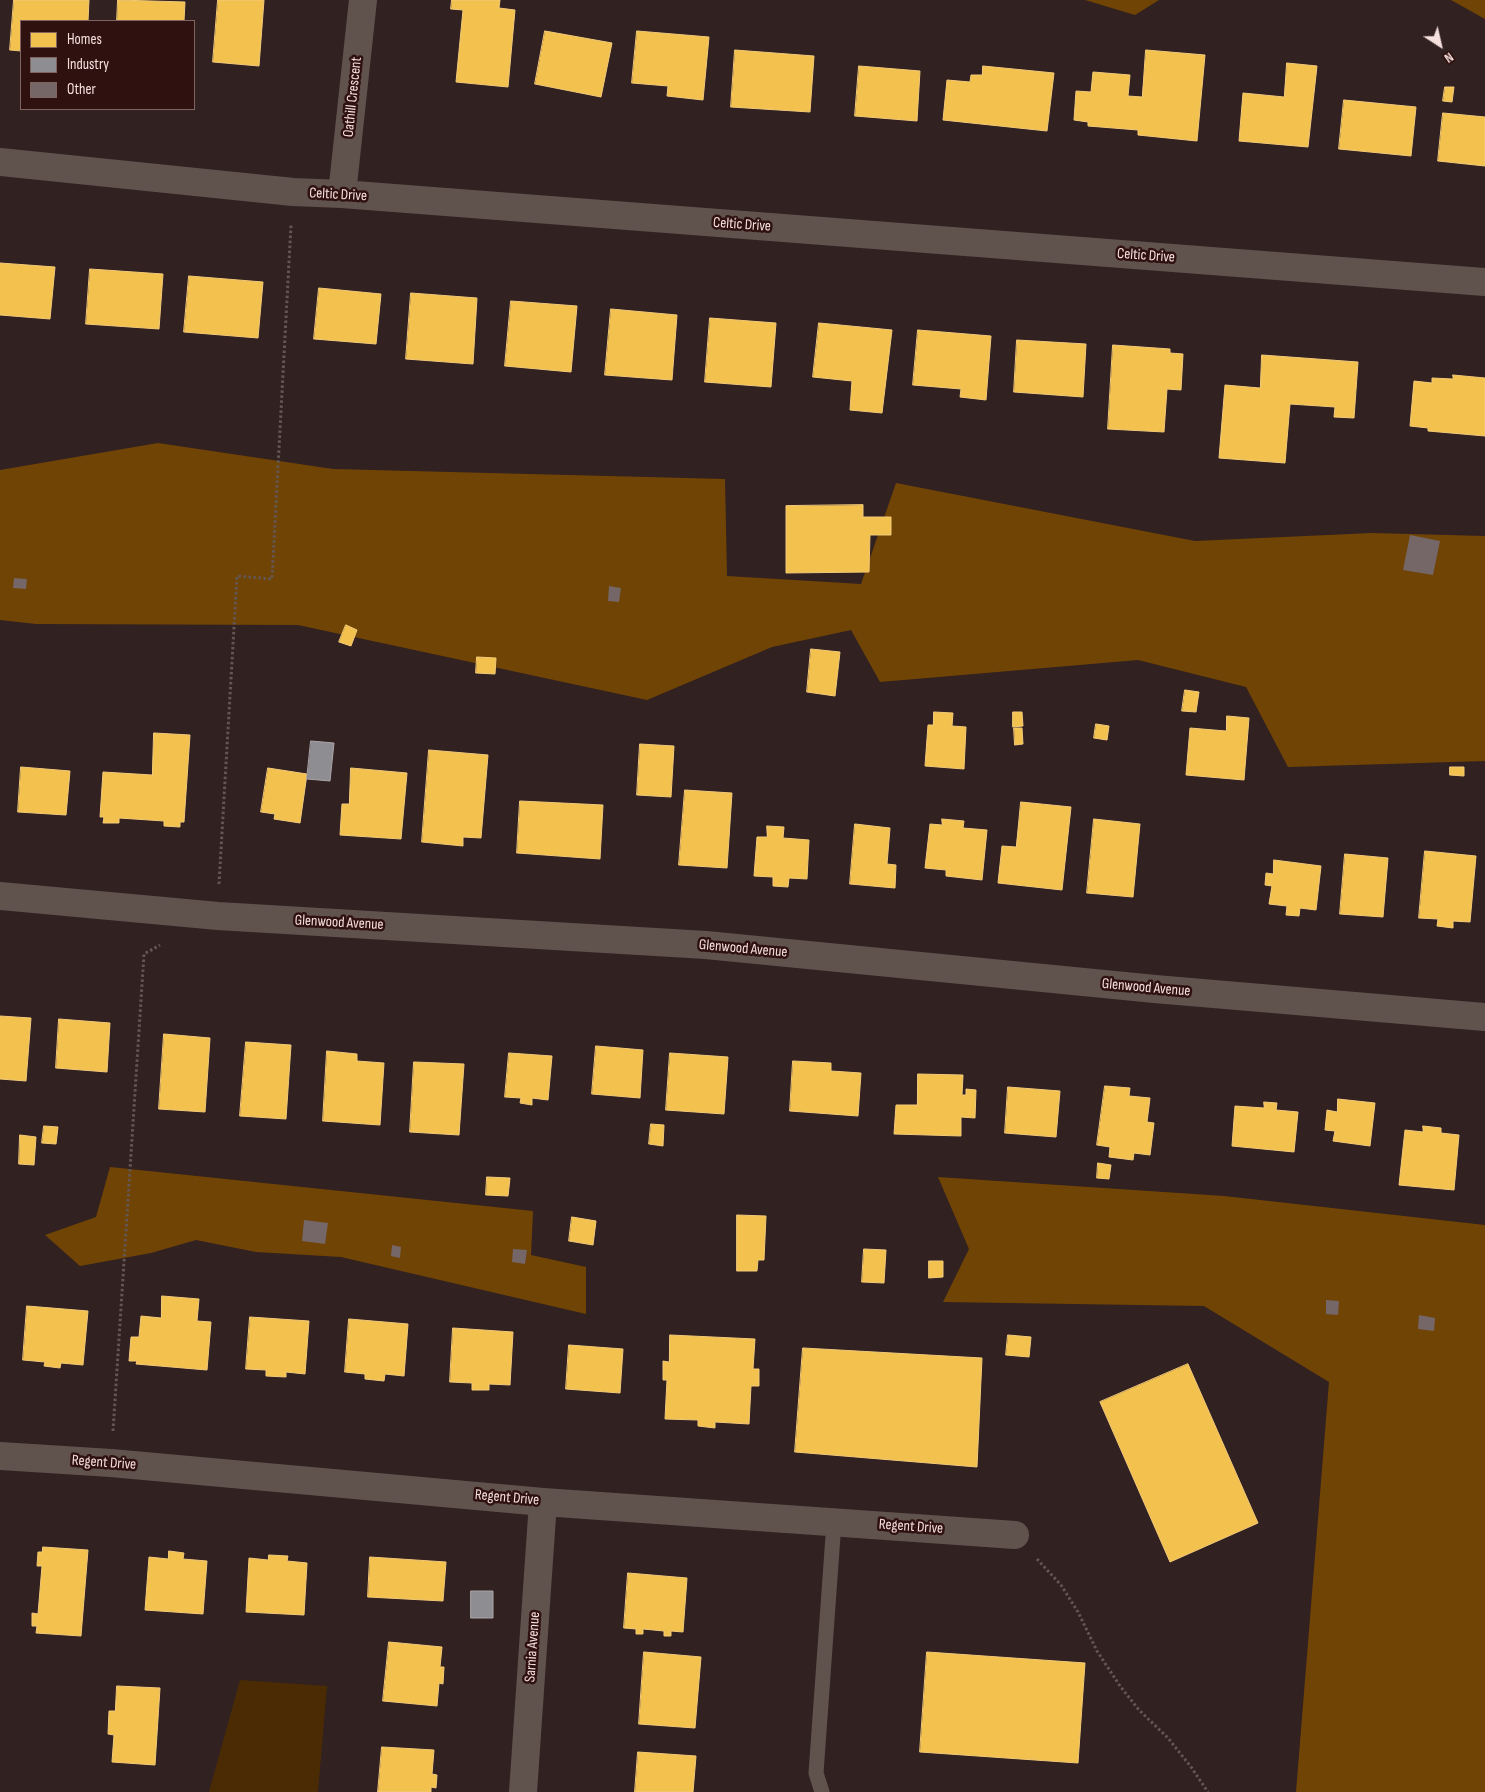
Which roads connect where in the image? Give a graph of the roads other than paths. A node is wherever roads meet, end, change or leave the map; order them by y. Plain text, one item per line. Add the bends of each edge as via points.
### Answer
1 (363, 0) edge
2 (0, 162) edge
3 (342, 194) junction
4 (1485, 282) edge
5 (0, 896) edge
6 (1485, 1017) edge
7 (0, 1456) edge
8 (543, 1502) junction
9 (834, 1522) junction
10 (1015, 1535) road end
11 (523, 1792) edge
12 (822, 1792) edge

1 - 3 street, Oathill Crescent
2 - 3 street, Celtic Drive via 293,192
3 - 4 street, Celtic Drive
5 - 6 street, Glenwood Avenue via 218,916 706,945
7 - 8 street, Regent Drive
8 - 9 street, Regent Drive
8 - 11 street, Sarnia Avenue
9 - 10 street, Regent Drive
9 - 12 lane via 816,1773

